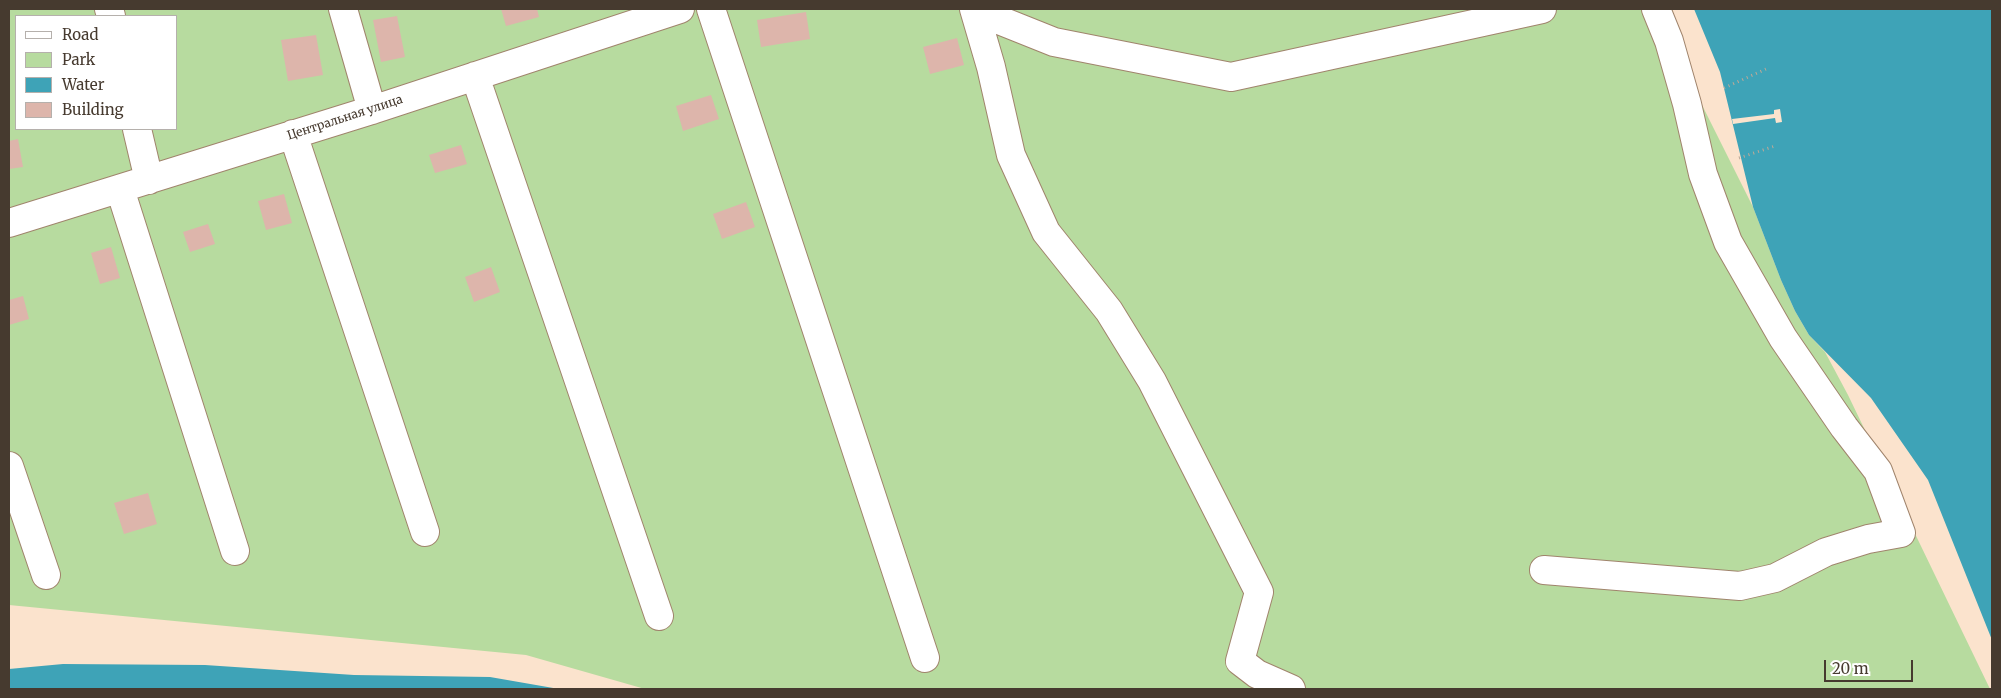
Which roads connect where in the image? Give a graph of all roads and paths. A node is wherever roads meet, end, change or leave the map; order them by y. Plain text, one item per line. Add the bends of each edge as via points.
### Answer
1 (343, 9) edge
2 (680, 9) edge
3 (711, 9) edge
4 (974, 9) edge
5 (988, 9) edge
6 (1542, 9) edge
7 (1656, 9) edge
8 (1766, 69) dead end
9 (475, 76) junction
10 (1724, 88) dead end
11 (372, 110) junction
12 (137, 130) edge
13 (293, 134) junction
14 (1775, 146) dead end
15 (1739, 158) dead end
16 (148, 180) junction
17 (120, 189) junction
18 (9, 223) edge
19 (9, 466) edge
20 (425, 532) dead end
21 (235, 551) dead end
22 (1544, 570) dead end
23 (46, 575) dead end
24 (659, 616) dead end
25 (925, 658) dead end
26 (1291, 689) edge

1 - 11 street
2 - 9 street, Центральная улица
3 - 25 street
4 - 26 street via 991,67 1010,155 1046,232 1109,311 1152,381 1259,592 1240,661 1257,674
5 - 6 street via 994,18 1054,42 1232,77
7 - 22 street via 1669,41 1703,174 1728,242 1783,338 1878,471 1901,533 1834,550 1776,578 1740,586
8 - 10 path
9 - 11 street, Центральная улица
9 - 24 street
11 - 13 street, Центральная улица
12 - 16 street
13 - 16 street, Центральная улица
13 - 20 street
14 - 15 path
16 - 17 street, Центральная улица
17 - 18 street, Центральная улица
17 - 21 street
19 - 23 street

